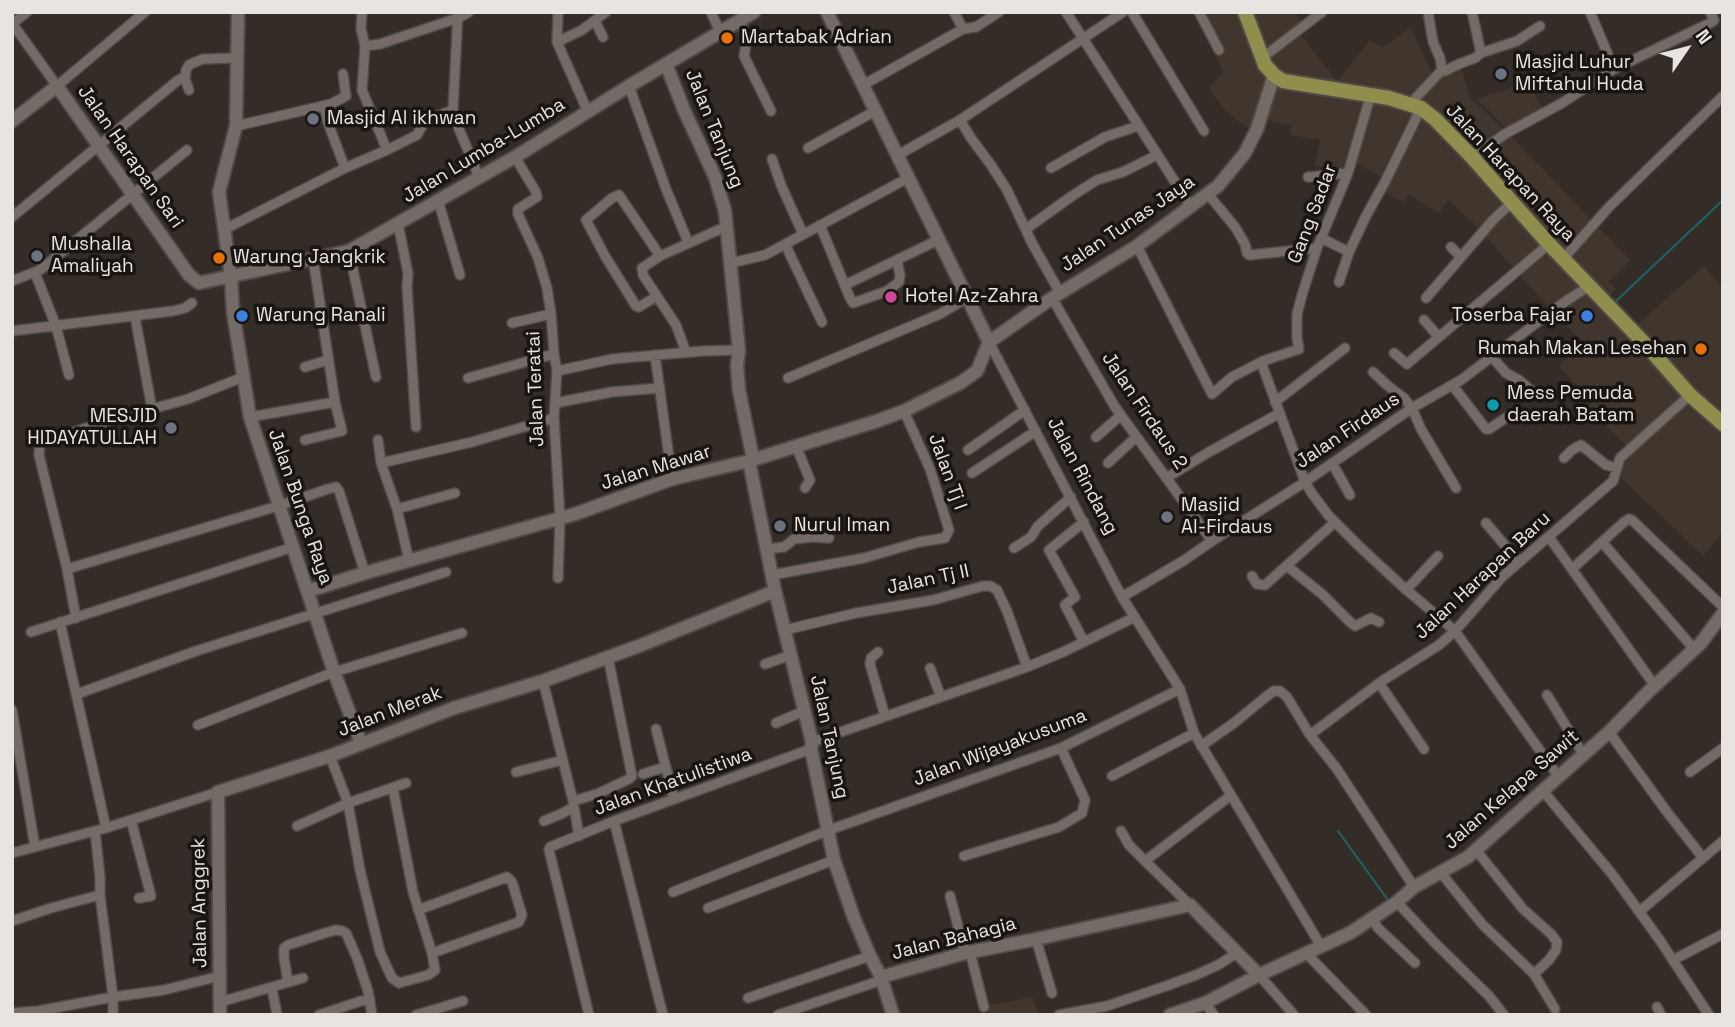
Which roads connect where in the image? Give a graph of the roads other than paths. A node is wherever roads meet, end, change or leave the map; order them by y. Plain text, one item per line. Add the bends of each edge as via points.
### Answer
1 (27, 12) edge
2 (145, 12) edge
3 (238, 12) edge
4 (362, 12) edge
5 (469, 12) edge
6 (558, 12) edge
7 (606, 12) edge
8 (711, 12) edge
9 (754, 12) edge
10 (827, 12) edge
11 (954, 12) edge
12 (999, 12) edge
13 (1066, 12) edge
14 (1123, 12) edge
15 (1132, 12) edge
16 (1199, 12) edge
17 (1245, 12) edge
18 (1322, 12) edge
19 (1428, 12) edge
20 (1472, 12) edge
21 (1590, 12) edge
22 (1710, 12) edge
23 (458, 15) edge
24 (595, 21) junction
25 (740, 21) junction
26 (12, 24) edge
27 (1540, 26) dead end
28 (962, 29) junction
29 (720, 32) junction
30 (603, 37) dead end
31 (1083, 39) junction
32 (557, 42) junction
33 (365, 46) junction
34 (1219, 50) dead end
35 (1481, 53) junction
36 (236, 58) junction
37 (1262, 58) junction
38 (666, 64) junction
39 (1614, 69) junction
40 (1442, 70) junction
41 (344, 74) dead end
42 (1274, 75) junction
43 (185, 79) junction
44 (863, 85) junction
45 (57, 86) junction
46 (629, 86) junction
47 (189, 90) dead end
48 (1371, 94) junction
49 (1723, 96) edge
50 (324, 106) junction
51 (1415, 106) junction
52 (453, 110) junction
53 (771, 111) dead end
54 (875, 111) junction
55 (588, 112) junction
56 (960, 120) junction
57 (12, 121) edge
58 (1138, 125) junction
59 (236, 126) junction
60 (1205, 131) dead end
61 (100, 146) junction
62 (808, 148) dead end
63 (187, 150) dead end
64 (387, 150) junction
65 (898, 155) junction
66 (1157, 155) junction
67 (515, 157) junction
68 (1472, 157) junction
69 (772, 159) dead end
70 (345, 168) junction
71 (1051, 168) dead end
72 (1348, 173) junction
73 (479, 177) junction
74 (1308, 177) dead end
75 (908, 178) junction
76 (132, 193) junction
77 (1208, 194) junction
78 (438, 200) junction
79 (1512, 202) junction
80 (1191, 207) junction
81 (12, 217) edge
82 (398, 224) junction
83 (820, 225) junction
84 (727, 226) junction
85 (225, 229) junction
86 (1026, 229) junction
87 (803, 234) junction
88 (1321, 238) junction
89 (938, 240) junction
90 (688, 242) junction
91 (785, 244) junction
92 (1549, 244) junction
93 (1137, 246) junction
94 (1451, 247) dead end
95 (1317, 248) junction
96 (349, 251) junction
97 (1349, 252) junction
98 (660, 256) junction
99 (1461, 257) junction
100 (313, 258) junction
101 (1563, 259) junction
102 (897, 261) junction
103 (731, 263) junction
104 (35, 273) junction
105 (460, 275) dead end
106 (231, 277) junction
107 (12, 281) edge
108 (1339, 282) dead end
109 (845, 285) junction
110 (1589, 286) junction
111 (1056, 295) junction
112 (657, 296) junction
113 (967, 298) junction
114 (1426, 298) dead end
115 (192, 303) dead end
116 (551, 314) junction
117 (135, 317) junction
118 (1424, 320) dead end
119 (822, 322) dead end
120 (512, 324) dead end
121 (56, 326) junction
122 (12, 331) edge
123 (1438, 336) junction
124 (989, 342) junction
125 (1345, 348) dead end
126 (738, 350) junction
127 (686, 352) junction
128 (1394, 353) dead end
129 (554, 354) junction
130 (655, 355) junction
131 (1492, 357) junction
132 (328, 360) junction
133 (1261, 362) junction
134 (305, 367) dead end
135 (558, 371) junction
136 (1373, 372) dead end
137 (69, 375) dead end
138 (376, 376) dead end
139 (243, 377) junction
140 (468, 378) dead end
141 (788, 378) dead end
142 (1453, 386) junction
143 (660, 388) junction
144 (1534, 393) dead end
145 (1690, 395) junction
146 (335, 402) junction
147 (1275, 402) junction
148 (555, 403) junction
149 (1412, 408) junction
150 (152, 409) junction
151 (1025, 410) junction
152 (904, 411) junction
153 (1280, 412) junction
154 (1513, 413) dead end
155 (1121, 415) junction
156 (250, 418) junction
157 (554, 418) junction
158 (1723, 425) edge
159 (416, 427) dead end
160 (1036, 431) junction
161 (1096, 437) dead end
162 (1136, 437) junction
163 (305, 440) dead end
164 (378, 440) dead end
165 (796, 446) junction
166 (968, 450) dead end
167 (1564, 458) dead end
168 (751, 460) junction
169 (381, 463) junction
170 (1108, 463) dead end
171 (1332, 463) junction
172 (1617, 468) junction
173 (972, 473) dead end
174 (1168, 477) junction
175 (672, 479) junction
176 (1305, 482) junction
177 (805, 488) dead end
178 (1456, 488) dead end
179 (455, 492) dead end
180 (1350, 495) dead end
181 (1071, 497) junction
182 (278, 506) junction
183 (397, 509) junction
184 (560, 517) junction
185 (1084, 522) junction
186 (1335, 522) junction
187 (1486, 523) dead end
188 (1549, 537) junction
189 (829, 538) dead end
190 (1212, 541) junction
191 (1602, 542) junction
192 (293, 547) junction
193 (1014, 548) dead end
194 (767, 550) junction
195 (1438, 556) dead end
196 (409, 560) junction
197 (1519, 562) junction
198 (1287, 566) junction
199 (67, 569) junction
200 (1572, 569) junction
201 (446, 572) dead end
202 (365, 573) junction
203 (772, 575) junction
204 (1252, 576) dead end
205 (558, 578) dead end
206 (1406, 590) junction
207 (308, 591) junction
208 (775, 591) junction
209 (1122, 597) junction
210 (1723, 607) edge
211 (314, 613) junction
212 (1723, 613) edge
213 (1135, 617) junction
214 (76, 618) junction
215 (61, 622) junction
216 (1379, 622) dead end
217 (785, 630) junction
218 (1455, 631) junction
219 (31, 632) dead end
220 (462, 633) dead end
221 (1084, 642) junction
222 (1694, 649) junction
223 (878, 652) dead end
224 (791, 655) junction
225 (608, 657) junction
226 (765, 664) dead end
227 (1027, 667) junction
228 (930, 668) dead end
229 (334, 672) junction
230 (543, 681) junction
231 (1379, 684) junction
232 (1655, 686) junction
233 (1180, 689) junction
234 (77, 694) junction
235 (1547, 695) dead end
236 (941, 697) junction
237 (12, 710) edge
238 (804, 711) junction
239 (885, 716) junction
240 (776, 723) dead end
241 (198, 725) dead end
242 (656, 729) dead end
243 (1609, 732) junction
244 (1194, 733) junction
245 (1310, 735) junction
246 (361, 743) junction
247 (811, 746) junction
248 (1201, 746) junction
249 (1060, 748) junction
250 (1723, 748) edge
251 (1424, 749) dead end
252 (1583, 754) junction
253 (330, 756) junction
254 (563, 760) junction
255 (665, 767) junction
256 (516, 772) dead end
257 (1690, 772) dead end
258 (643, 774) dead end
259 (1112, 776) dead end
260 (1558, 776) junction
261 (406, 783) dead end
262 (393, 788) junction
263 (1543, 791) junction
264 (218, 792) junction
265 (1230, 796) junction
266 (674, 799) junction
267 (348, 803) junction
268 (573, 804) junction
269 (131, 820) junction
270 (544, 821) dead end
271 (614, 821) junction
272 (297, 826) dead end
273 (106, 828) junction
274 (829, 830) junction
275 (95, 831) junction
276 (1121, 831) dead end
277 (579, 836) junction
278 (1723, 841) edge
279 (35, 847) junction
280 (1476, 850) junction
281 (12, 853) edge
282 (964, 856) dead end
283 (1703, 858) junction
284 (834, 860) junction
285 (1145, 861) junction
286 (1441, 873) junction
287 (1414, 887) junction
288 (673, 892) dead end
289 (100, 895) junction
290 (950, 897) dead end
291 (139, 898) dead end
292 (1397, 902) junction
293 (1190, 905) junction
294 (708, 908) dead end
295 (418, 910) junction
296 (1640, 911) junction
297 (1372, 918) junction
298 (12, 922) edge
299 (1723, 934) edge
300 (1036, 939) junction
301 (1321, 946) junction
302 (432, 953) junction
303 (967, 953) junction
304 (1237, 953) junction
305 (1306, 953) junction
306 (870, 956) junction
307 (1673, 960) junction
308 (1415, 963) dead end
309 (1534, 974) junction
310 (1259, 975) junction
311 (220, 976) junction
312 (303, 978) dead end
313 (882, 978) junction
314 (288, 982) junction
315 (272, 988) junction
316 (1052, 993) dead end
317 (113, 997) junction
318 (748, 998) dead end
319 (370, 1000) junction
320 (463, 1001) dead end
321 (1205, 1003) junction
322 (984, 1007) dead end
323 (220, 1008) edge
324 (1556, 1009) dead end
325 (12, 1013) edge
326 (113, 1015) edge
327 (277, 1015) edge
328 (319, 1015) edge
329 (372, 1015) edge
330 (416, 1015) edge
331 (589, 1015) edge
332 (663, 1015) edge
333 (778, 1015) edge
334 (893, 1015) edge
335 (1059, 1015) edge
336 (1170, 1015) edge
337 (1214, 1015) edge
338 (1294, 1015) edge
339 (1366, 1015) edge
340 (1504, 1015) edge
341 (1709, 1015) edge

1 - 26 street
2 - 45 street
3 - 36 street, Jalan Bunga Raya
4 - 33 street
5 - 23 street
6 - 32 street
7 - 24 street
8 - 29 street
9 - 25 street, Jalan Lumba-Lumba
10 - 44 street, Jalan Rindang
11 - 28 street
12 - 28 street via 976,27
13 - 31 street
14 - 31 street
15 - 60 street
16 - 34 street
17 - 37 main road
18 - 37 street
19 - 40 street
20 - 35 street
21 - 39 street
22 - 39 street via 1713,22
23 - 33 street
23 - 52 street
24 - 30 street
24 - 32 street
25 - 29 street, Jalan Lumba-Lumba
25 - 53 street via 747,38 744,56
26 - 45 street, Jalan Harapan Sari
27 - 35 street via 1517,41
28 - 44 street
29 - 38 street, Jalan Lumba-Lumba
31 - 56 street
31 - 58 street
32 - 55 street
33 - 64 street via 362,90
35 - 40 street
36 - 43 street via 193,62
36 - 59 street, Jalan Bunga Raya
37 - 42 main road
38 - 46 street, Jalan Lumba-Lumba
38 - 84 street, Jalan Tanjung via 715,177
39 - 68 street
40 - 51 street
41 - 50 street via 346,96
42 - 48 main road, Jalan Harapan Raya via 1283,81
42 - 77 street, Jalan Tunas Jaya via 1245,153
43 - 47 street
43 - 61 street
44 - 54 street, Jalan Rindang
45 - 57 street
45 - 61 street, Jalan Harapan Sari
46 - 55 street, Jalan Lumba-Lumba
46 - 90 street
48 - 51 main road, Jalan Harapan Raya
48 - 72 street, Gang Sadar
49 - 101 street via 1609,207
50 - 59 street
50 - 70 street
51 - 68 main road, Jalan Harapan Raya via 1435,119
51 - 97 street
52 - 64 street via 429,119 417,135
52 - 73 street
54 - 62 street
54 - 65 street, Jalan Rindang
55 - 67 street, Jalan Lumba-Lumba
56 - 65 street
56 - 86 street, Jalan Firdaus 2 via 1007,190
58 - 66 street
58 - 71 street via 1105,137
59 - 85 street, Jalan Bunga Raya via 219,192
61 - 76 street, Jalan Harapan Sari
61 - 81 street
63 - 76 street
64 - 70 street
65 - 75 street, Jalan Rindang
66 - 80 street
66 - 86 street via 1097,180
67 - 73 street, Jalan Lumba-Lumba
67 - 116 street, Jalan Teratai via 536,191 537,197 518,209 518,214 538,258
68 - 79 main road, Jalan Harapan Raya
69 - 87 street
70 - 85 street
72 - 74 street
72 - 88 street, Gang Sadar
73 - 78 street, Jalan Lumba-Lumba
75 - 83 street
75 - 89 street, Jalan Rindang
76 - 104 street
76 - 106 street, Jalan Harapan Sari via 198,283
77 - 80 street, Jalan Tunas Jaya
77 - 95 street via 1235,227 1249,255
78 - 82 street, Jalan Lumba-Lumba
78 - 105 street
79 - 92 main road, Jalan Harapan Raya
79 - 99 street
80 - 93 street, Jalan Tunas Jaya
82 - 96 street, Jalan Lumba-Lumba
82 - 159 street via 408,273
83 - 87 street
83 - 109 street
84 - 90 street
84 - 103 street, Jalan Tanjung
85 - 106 street, Jalan Bunga Raya
86 - 111 street, Jalan Firdaus 2
87 - 91 street
88 - 95 street, Gang Sadar
88 - 97 street
89 - 102 street
89 - 113 street, Jalan Rindang
90 - 98 street
91 - 103 street via 765,255
91 - 119 street
92 - 101 main road, Jalan Harapan Raya
92 - 123 street
93 - 111 street, Jalan Tunas Jaya
93 - 133 street via 1212,394 1232,376
94 - 99 street
95 - 133 street, Gang Sadar via 1297,314 1299,349
96 - 100 street, Jalan Lumba-Lumba
96 - 138 street
97 - 108 street
98 - 112 street via 642,268
98 - 112 street via 619,195 586,220 636,306
99 - 114 street
100 - 106 street, Jalan Lumba-Lumba
100 - 132 street
101 - 110 main road, Jalan Harapan Raya
102 - 109 street
102 - 109 street via 899,282 887,291 853,303
103 - 126 street, Jalan Tanjung
104 - 107 street
104 - 121 street
106 - 139 street, Jalan Bunga Raya
110 - 131 street, Jalan Firdaus
110 - 145 main road, Jalan Harapan Raya
111 - 124 street, Jalan Tunas Jaya
111 - 155 street, Jalan Firdaus 2
112 - 127 street via 676,325
113 - 124 street, Jalan Rindang
113 - 141 street via 940,314
115 - 117 street via 173,312
116 - 120 street
116 - 129 street, Jalan Teratai
117 - 121 street
117 - 150 street
118 - 123 street
121 - 122 street
121 - 137 street
123 - 128 street via 1407,364
124 - 151 street, Jalan Rindang
124 - 152 street, Jalan Mawar via 976,371
125 - 147 street
126 - 127 street
126 - 168 street, Jalan Tanjung via 739,390
127 - 130 street
129 - 135 street, Jalan Teratai
129 - 140 street
130 - 135 street
130 - 143 street
131 - 142 street, Jalan Firdaus
131 - 144 street
132 - 134 street
132 - 146 street
133 - 147 street
135 - 148 street, Jalan Teratai
136 - 149 street
139 - 150 street
139 - 156 street, Jalan Bunga Raya
142 - 149 street, Jalan Firdaus
142 - 154 street via 1486,429
143 - 148 street
143 - 175 street
145 - 158 main road, Jalan Harapan Raya
145 - 172 street, Jalan Harapan Baru via 1620,458
146 - 156 street
146 - 163 street via 342,431
147 - 153 street
148 - 157 street, Jalan Teratai
149 - 171 street, Jalan Firdaus
149 - 178 street
150 - 199 street via 40,443
151 - 160 street, Jalan Rindang
151 - 166 street
152 - 165 street, Jalan Mawar
152 - 203 street, Jalan Tj I via 930,469 949,530 945,538
153 - 174 street
153 - 176 street
155 - 161 street
155 - 162 street, Jalan Firdaus 2
156 - 182 street, Jalan Bunga Raya
157 - 169 street
157 - 184 street, Jalan Teratai
160 - 173 street
160 - 181 street, Jalan Rindang
162 - 170 street
162 - 174 street, Jalan Firdaus 2
164 - 169 street
165 - 168 street, Jalan Mawar
165 - 177 street via 810,480
167 - 172 street via 1581,444 1606,465
168 - 175 street, Jalan Mawar
168 - 194 street, Jalan Tanjung
169 - 183 street
171 - 176 street, Jalan Firdaus
171 - 180 street
172 - 188 street, Jalan Harapan Baru via 1613,481
174 - 190 street, Jalan Firdaus 2
175 - 184 street, Jalan Mawar
176 - 186 street
176 - 190 street, Jalan Firdaus
179 - 183 street
181 - 185 street, Jalan Rindang
181 - 193 street
182 - 192 street, Jalan Bunga Raya
182 - 199 street
182 - 202 street via 338,488
183 - 196 street
184 - 196 street, Jalan Mawar
184 - 205 street, Jalan Teratai
185 - 209 street, Jalan Rindang
185 - 221 street via 1049,550 1075,597 1065,606
186 - 198 street
186 - 206 street
187 - 197 street
188 - 197 street, Jalan Harapan Baru
188 - 200 street
189 - 194 street via 794,539 784,547
190 - 209 street, Jalan Firdaus
191 - 200 street
191 - 210 street via 1623,522 1632,520
191 - 222 street
192 - 207 street, Jalan Bunga Raya
192 - 214 street
194 - 203 street, Jalan Tanjung
195 - 206 street
196 - 202 street, Jalan Mawar
197 - 218 street, Jalan Harapan Baru
198 - 204 street via 1265,585 1257,584
198 - 216 street via 1355,626 1371,618
199 - 214 street
200 - 232 street
201 - 211 street
202 - 207 street, Jalan Mawar
203 - 208 street, Jalan Tanjung
206 - 218 street
207 - 211 street, Jalan Bunga Raya
208 - 217 street, Jalan Tanjung
208 - 225 street, Jalan Merak
209 - 213 street, Jalan Rindang
211 - 229 street, Jalan Bunga Raya
211 - 234 street
212 - 222 street, Jalan Kelapa Sawit
213 - 221 street, Jalan Khatulistiwa
213 - 233 street, Jalan Rindang
214 - 215 street
215 - 219 street
215 - 234 street
217 - 224 street, Jalan Tanjung
217 - 227 street, Jalan Tj II via 990,586 997,590 1007,611
218 - 231 street, Jalan Harapan Baru
218 - 260 street
220 - 229 street
221 - 227 street, Jalan Khatulistiwa
222 - 232 street, Jalan Kelapa Sawit
223 - 239 street via 870,664
224 - 226 street
224 - 238 street, Jalan Tanjung
225 - 230 street, Jalan Merak
225 - 268 street via 632,776
227 - 236 street, Jalan Khatulistiwa
228 - 236 street
229 - 241 street
229 - 246 street, Jalan Bunga Raya
230 - 246 street, Jalan Merak
230 - 254 street
231 - 245 street, Jalan Harapan Baru
231 - 251 street
232 - 243 street, Jalan Kelapa Sawit
233 - 244 street, Jalan Rindang
233 - 249 street, Jalan Wijayakusuma
234 - 273 street
235 - 252 street
236 - 239 street, Jalan Khatulistiwa
237 - 279 street
238 - 240 street
238 - 247 street, Jalan Tanjung
239 - 247 street, Jalan Khatulistiwa
242 - 255 street
243 - 252 street, Jalan Kelapa Sawit
243 - 283 street
244 - 248 street, Jalan Rindang
244 - 259 street
245 - 248 street via 1287,696 1275,691
245 - 287 street
246 - 253 street, Jalan Merak
247 - 266 street, Jalan Khatulistiwa
247 - 274 street, Jalan Tanjung
248 - 265 street, Jalan Rindang
249 - 274 street, Jalan Wijayakusuma
249 - 282 street via 1085,800 1082,813 1059,827
250 - 257 street
252 - 260 street, Jalan Kelapa Sawit
253 - 264 street, Jalan Merak
253 - 267 street
254 - 256 street
254 - 268 street
255 - 258 street
255 - 266 street
260 - 263 street, Jalan Kelapa Sawit
261 - 262 street
262 - 267 street
262 - 295 street
263 - 280 street, Jalan Kelapa Sawit
263 - 296 street
264 - 269 street, Jalan Merak
264 - 311 street, Jalan Anggrek
265 - 285 street
265 - 301 street, Jalan Rindang
266 - 271 street, Jalan Khatulistiwa
267 - 272 street
267 - 302 street via 369,913 392,978 399,983 434,972
268 - 270 street
268 - 277 street
269 - 273 street, Jalan Merak
269 - 291 street via 151,896
271 - 277 street, Jalan Khatulistiwa
271 - 332 street
273 - 275 street, Jalan Merak
274 - 284 street, Jalan Tanjung
274 - 288 street, Jalan Wijayakusuma
275 - 279 street, Jalan Merak
275 - 289 street
276 - 285 street
277 - 331 street, Jalan Khatulistiwa via 549,850
278 - 283 street
279 - 281 street, Jalan Merak
280 - 286 street, Jalan Kelapa Sawit
280 - 309 street via 1523,909 1557,942 1549,960
283 - 296 street
284 - 294 street
284 - 306 street, Jalan Tanjung
285 - 293 street
286 - 287 street, Jalan Kelapa Sawit
286 - 309 street via 1482,924
287 - 292 street, Jalan Kelapa Sawit
289 - 298 street
289 - 317 street
290 - 303 street
292 - 297 street, Jalan Kelapa Sawit
292 - 340 street
293 - 300 street, Jalan Bahagia
293 - 304 street
295 - 302 street
295 - 302 street via 507,877 512,882 522,915 519,922
296 - 307 street
297 - 301 street, Jalan Kelapa Sawit
297 - 308 street
299 - 307 street
300 - 303 street, Jalan Bahagia
300 - 316 street, Jalan Bahagia
301 - 305 street, Jalan Kelapa Sawit
303 - 313 street, Jalan Bahagia
303 - 322 street
304 - 310 street
304 - 335 street via 1196,975 1107,1006
305 - 310 street, Jalan Kelapa Sawit
305 - 339 street
306 - 313 street, Jalan Tanjung
306 - 318 street
307 - 341 street
309 - 324 street
310 - 321 street, Jalan Kelapa Sawit
310 - 338 street
311 - 317 street
311 - 323 street, Jalan Anggrek
312 - 314 street
313 - 333 street
313 - 334 street, Jalan Tanjung
314 - 315 street
314 - 319 street via 284,948 336,930 346,933
315 - 323 street
315 - 327 street
317 - 325 street
317 - 326 street
319 - 328 street
319 - 329 street
320 - 330 street
321 - 336 street, Jalan Kelapa Sawit
321 - 337 street

